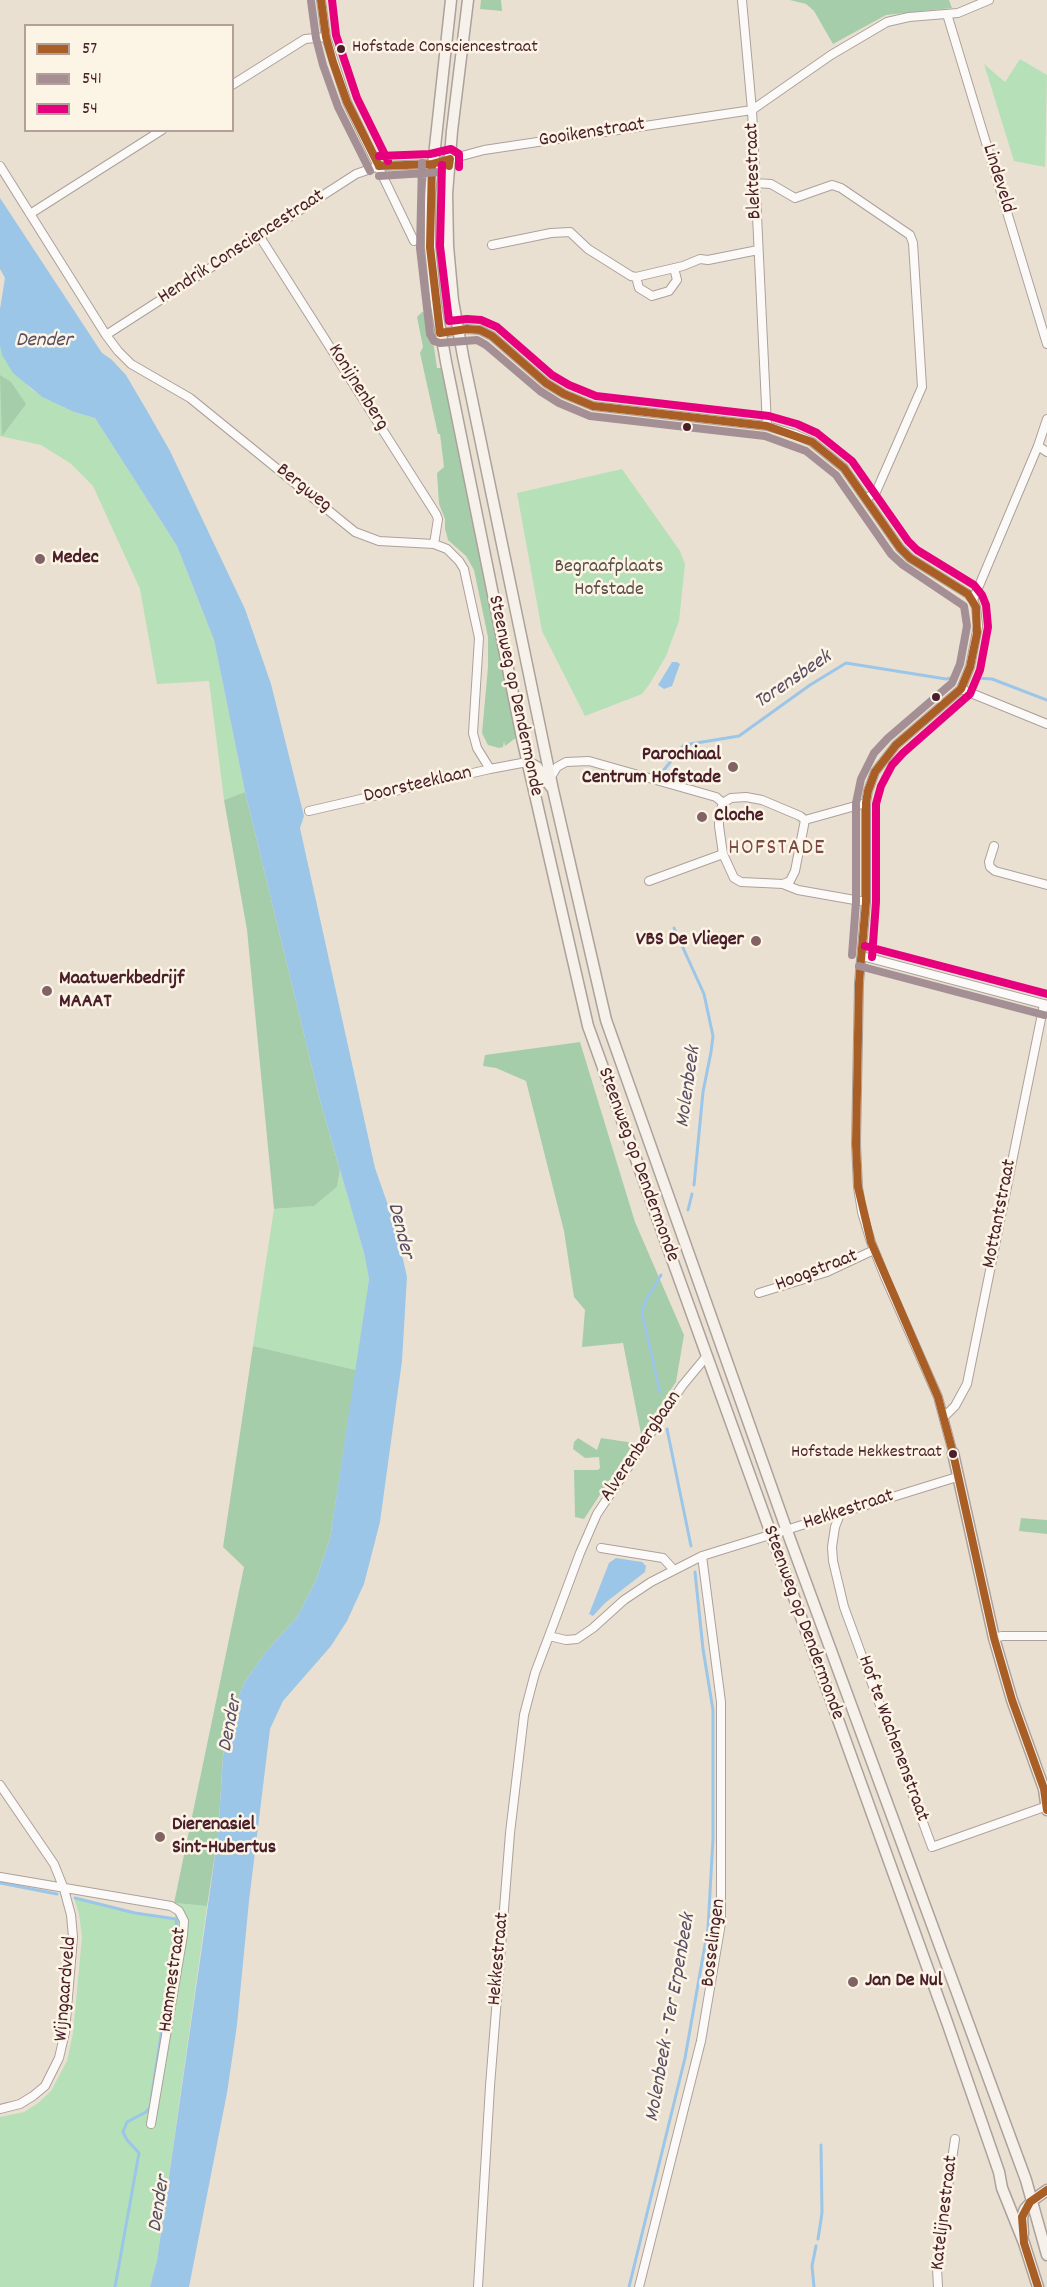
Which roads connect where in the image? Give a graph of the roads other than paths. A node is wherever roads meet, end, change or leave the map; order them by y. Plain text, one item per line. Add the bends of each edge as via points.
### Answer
1 (321, 0) edge
2 (451, 0) edge
3 (468, 0) edge
4 (742, 0) edge
5 (989, 0) edge
6 (947, 15) junction
7 (326, 36) junction
8 (234, 84) edge
9 (752, 110) junction
10 (159, 132) edge
11 (450, 159) junction
12 (432, 164) junction
13 (0, 166) edge
14 (379, 166) junction
15 (755, 183) junction
16 (30, 214) junction
17 (260, 237) junction
18 (414, 241) dead end
19 (492, 245) dead end
20 (758, 250) junction
21 (674, 268) junction
22 (636, 277) junction
23 (458, 330) junction
24 (440, 333) junction
25 (106, 335) junction
26 (1047, 345) edge
27 (1047, 419) edge
28 (767, 426) junction
29 (1038, 446) junction
30 (1047, 452) edge
31 (867, 498) junction
32 (434, 544) junction
33 (973, 600) junction
34 (961, 689) junction
35 (1047, 724) edge
36 (542, 734) junction
37 (527, 762) junction
38 (490, 769) junction
39 (551, 777) junction
40 (553, 790) junction
41 (720, 800) junction
42 (866, 802) junction
43 (309, 811) dead end
44 (805, 820) junction
45 (994, 846) dead end
46 (723, 854) junction
47 (649, 881) dead end
48 (783, 884) junction
49 (1047, 885) edge
50 (866, 902) junction
51 (862, 956) junction
52 (1045, 1005) edge
53 (874, 1250) junction
54 (759, 1293) dead end
55 (706, 1357) junction
56 (944, 1417) junction
57 (953, 1453) joint
58 (957, 1477) junction
59 (840, 1514) junction
60 (787, 1531) junction
61 (770, 1533) junction
62 (584, 1541) joint
63 (601, 1548) dead end
64 (702, 1556) junction
65 (673, 1569) junction
66 (549, 1636) junction
67 (1047, 1636) edge
68 (994, 1638) junction
69 (0, 1785) edge
70 (1047, 1808) edge
71 (0, 1877) edge
72 (64, 1889) junction
73 (0, 2109) edge
74 (151, 2124) dead end
75 (955, 2139) dead end
76 (1047, 2190) edge
77 (1033, 2200) junction
78 (1024, 2243) junction
79 (1047, 2255) edge
80 (478, 2287) edge
81 (639, 2287) edge
82 (938, 2287) edge
83 (1038, 2287) edge

1 - 7 street
2 - 12 main road, Steenweg op Dendermonde
3 - 11 main road, Steenweg op Dendermonde
4 - 9 street
5 - 6 street, Blektestraat
6 - 9 street, Blektestraat via 887,22
6 - 26 street, Lindeveld
7 - 8 street via 305,39
7 - 14 street via 347,102
9 - 11 street, Gooikenstraat via 484,150
9 - 15 street, Blektestraat
10 - 16 street
11 - 12 street, Gooikenstraat
11 - 23 main road, Steenweg op Dendermonde via 448,246
12 - 14 street, Hendrik Consciencestraat
12 - 24 main road, Steenweg op Dendermonde via 430,247
13 - 16 street, Bergweg
14 - 17 street, Hendrik Consciencestraat via 356,174
14 - 18 street
15 - 20 street, Blektestraat
15 - 31 street via 771,184 795,198 832,185 841,188 910,235 913,243 922,387 876,492
16 - 25 street, Bergweg
17 - 25 street, Hendrik Consciencestraat
17 - 32 street, Konijnenberg via 436,513
19 - 22 street via 570,232 588,249
20 - 21 street via 700,259
20 - 28 street, Blektestraat
21 - 22 street
21 - 22 street via 677,280 669,291 651,296 639,288
23 - 24 street
23 - 28 street via 480,330 492,336 546,383 582,403
23 - 36 main road, Steenweg op Dendermonde
24 - 37 main road, Steenweg op Dendermonde
25 - 32 street, Bergweg via 130,364 190,398 355,532 379,542
27 - 29 street
28 - 31 street via 794,434 827,453
29 - 30 street
29 - 33 street
31 - 33 street via 910,558
32 - 38 street via 454,554 464,569 479,649 473,733
33 - 34 street via 978,626
34 - 35 street
34 - 42 street, Hoogstraat via 883,759 873,776
36 - 37 main road via 540,756
36 - 39 main road, Steenweg op Dendermonde
37 - 38 street, Doorsteeklaan
37 - 40 main road via 537,767
37 - 55 main road, Steenweg op Dendermonde via 588,1026
38 - 43 street, Doorsteeklaan
39 - 40 main road, Steenweg op Dendermonde
39 - 41 street via 566,762 589,761
40 - 60 main road, Steenweg op Dendermonde via 606,1020
41 - 44 street via 753,798
41 - 46 street
42 - 44 street
42 - 50 street, Hoogstraat
44 - 48 street via 795,871 790,881
45 - 49 street via 989,862 995,871
46 - 47 street
46 - 48 street via 734,878 741,882
48 - 50 street
50 - 51 street, Hoogstraat
51 - 52 street
51 - 53 street, Hoogstraat via 856,1144 861,1203
52 - 56 street, Mottantstraat via 967,1384
53 - 54 street, Hoogstraat via 827,1272
53 - 56 street, Hoogstraat
55 - 61 main road, Steenweg op Dendermonde
55 - 62 street, Alverenbergbaan via 682,1386 597,1514
56 - 57 street, Hoogstraat
57 - 58 main road
58 - 59 street, Hekkestraat
58 - 68 main road
59 - 60 street, Hekkestraat
59 - 70 street, Hof te Wachenenstraat via 832,1547 844,1607 932,1847
60 - 61 street, Hekkestraat
60 - 77 main road, Steenweg op Dendermonde
61 - 64 street, Hekkestraat
61 - 78 main road, Steenweg op Dendermonde
62 - 66 street, Hekkestraat
63 - 65 street via 663,1558
64 - 65 street, Hekkestraat
64 - 81 street, Bosselingen via 721,1702 721,1923 701,2041
65 - 66 street, Hekkestraat via 624,1600 577,1639
66 - 80 street, Hekkestraat via 524,1715 510,1833
67 - 68 street
68 - 70 main road
69 - 72 street, Wijngaardveld via 44,1847
71 - 72 street, Hammestraat
72 - 73 street, Wijngaardveld via 73,1937 59,2058 45,2086 21,2104
72 - 74 street, Hammestraat via 171,1906 184,1921
75 - 82 street, Katelijnestraat via 939,2250
76 - 77 main road
77 - 78 main road via 1022,2217
77 - 79 main road, Steenweg op Dendermonde
78 - 83 main road, Steenweg op Dendermonde

